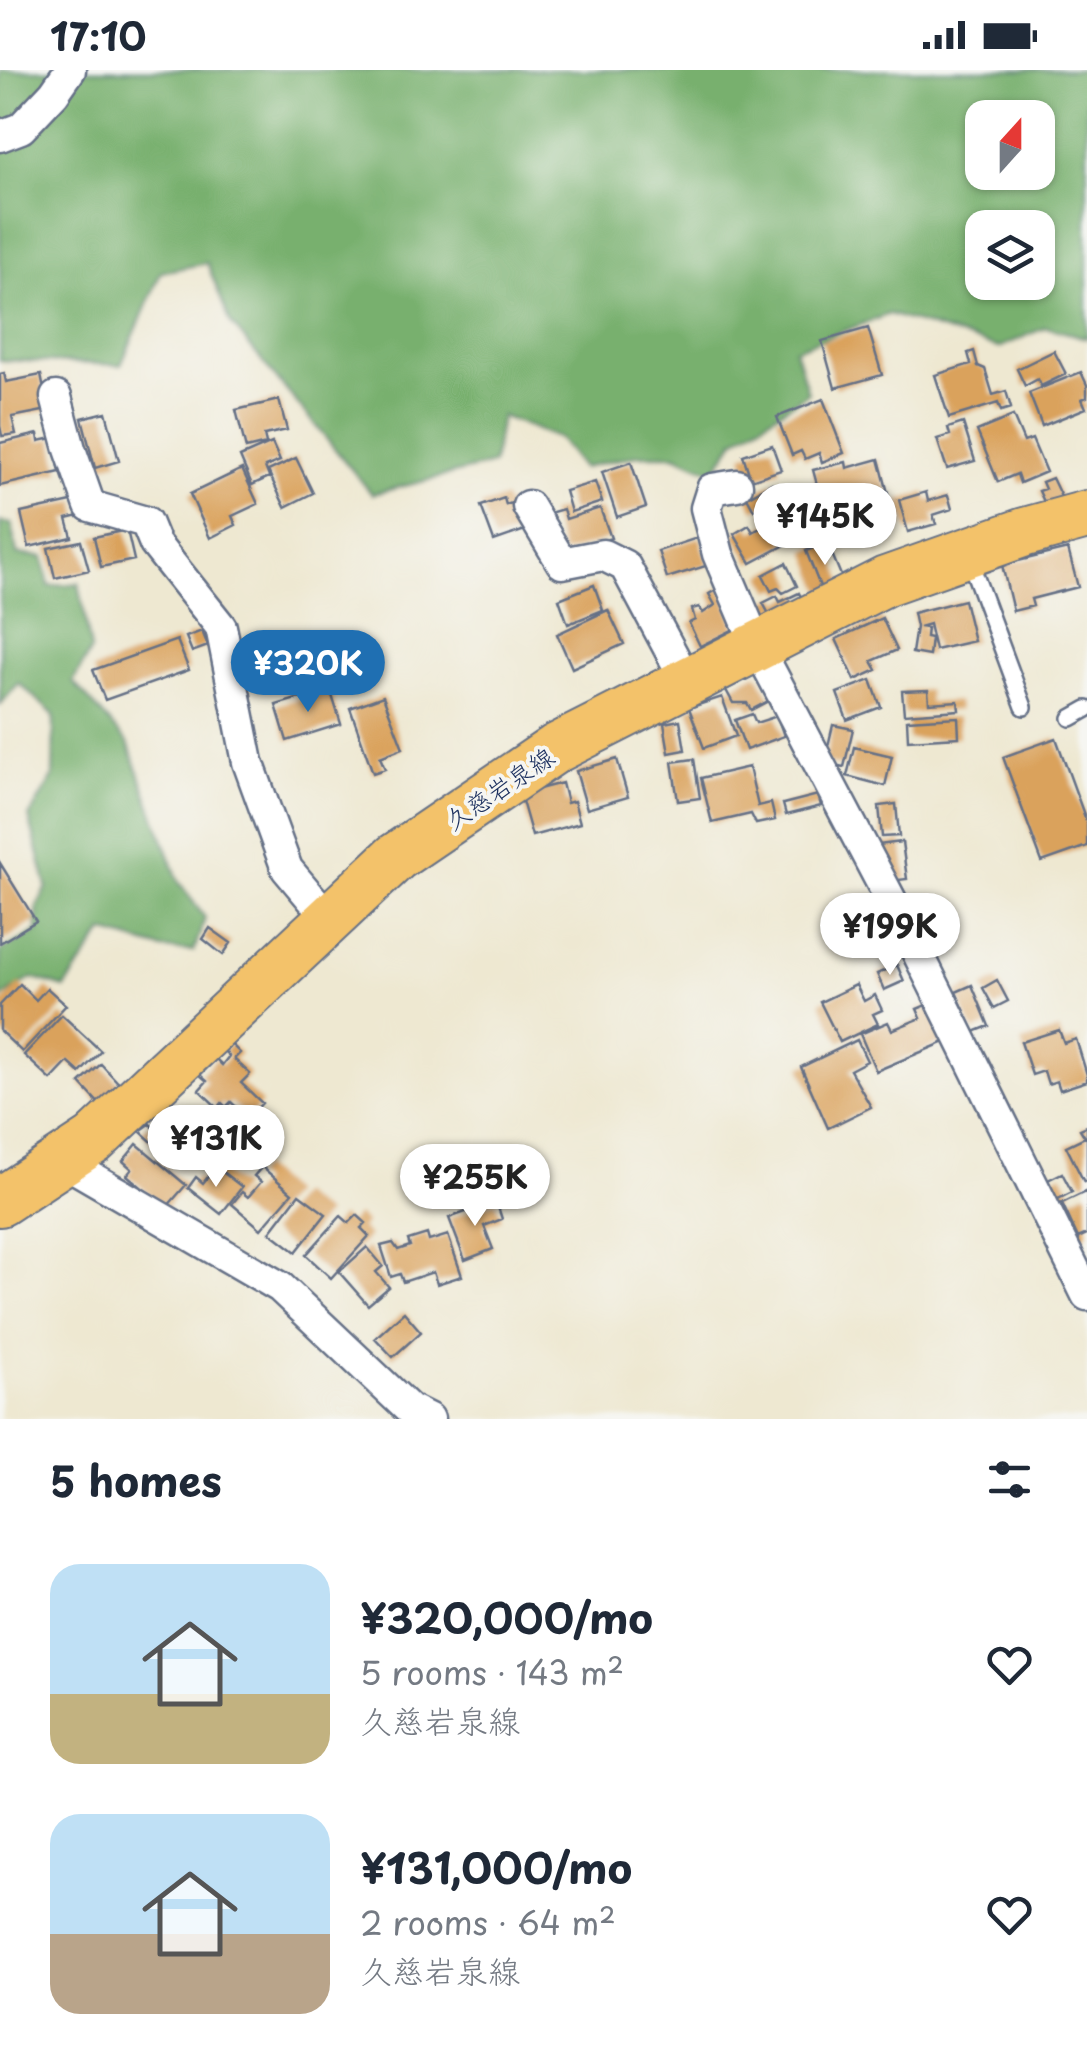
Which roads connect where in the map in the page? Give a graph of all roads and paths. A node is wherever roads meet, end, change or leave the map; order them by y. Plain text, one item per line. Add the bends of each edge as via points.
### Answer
1 (70, 70) edge
2 (0, 136) edge
3 (56, 397) dead end
4 (737, 485) dead end
5 (528, 506) dead end
6 (1086, 518) edge
7 (966, 552) junction
8 (757, 646) junction
9 (688, 682) junction
10 (1024, 707) dead end
11 (1087, 709) edge
12 (1071, 718) dead end
13 (330, 919) junction
14 (63, 1161) junction
15 (0, 1202) edge
16 (1087, 1295) edge
17 (429, 1419) edge

1 - 2 street via 22,128
3 - 13 street via 90,506 146,522 155,544 220,627 248,762 287,869
4 - 8 street via 712,490 706,508
5 - 9 street via 562,563 603,556 625,566
6 - 7 main road, 久慈岩泉線
7 - 8 main road, 久慈岩泉線 via 886,581
7 - 10 lane
8 - 9 main road, 久慈岩泉線
8 - 16 street
9 - 13 main road, 久慈岩泉線 via 554,750 396,857
11 - 12 lane
13 - 14 main road, 久慈岩泉線 via 94,1140
14 - 15 main road, 久慈岩泉線
14 - 17 street via 280,1287 409,1409

